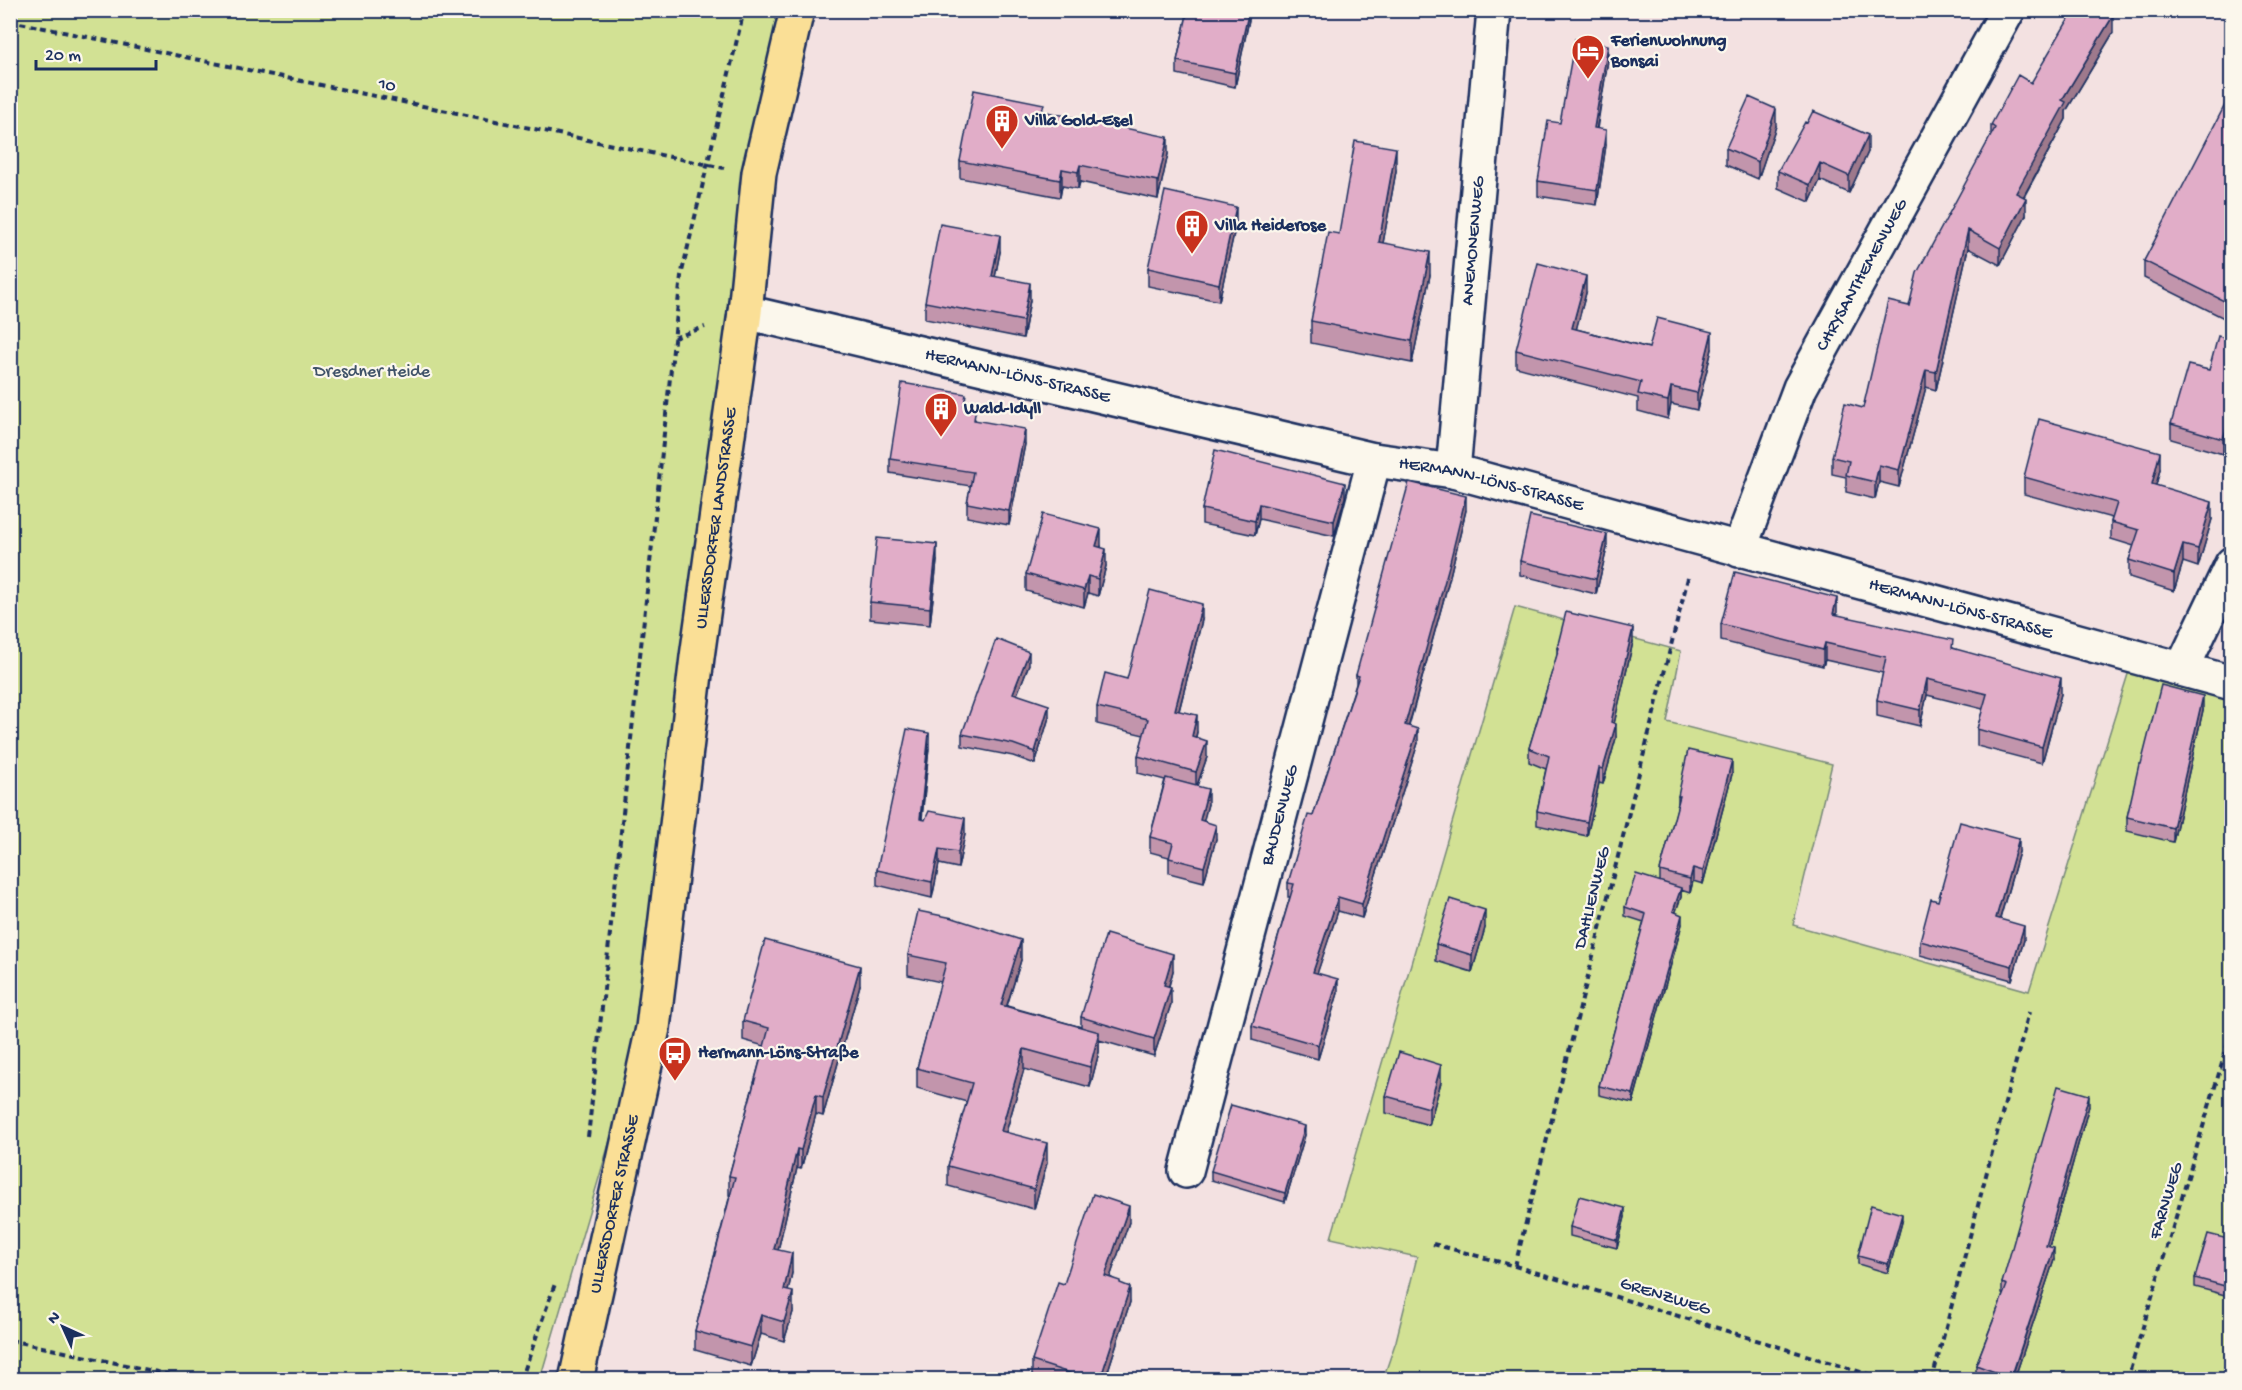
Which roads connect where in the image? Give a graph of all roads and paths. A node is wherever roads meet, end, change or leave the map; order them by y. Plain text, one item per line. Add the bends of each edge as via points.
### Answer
1 (744, 10) edge
2 (797, 10) edge
3 (1494, 10) edge
4 (2008, 10) edge
5 (10, 21) edge
6 (707, 166) junction
7 (759, 173) junction
8 (745, 312) junction
9 (1374, 460) junction
10 (1453, 471) junction
11 (1698, 537) junction
12 (1739, 550) junction
13 (2232, 564) edge
14 (2182, 669) junction
15 (2232, 683) edge
16 (2029, 1012) dead end
17 (653, 1028) joint
18 (2232, 1030) edge
19 (587, 1145) dead end
20 (1186, 1171) dead end
21 (1433, 1244) dead end
22 (1515, 1266) junction
23 (560, 1271) dead end
24 (10, 1340) edge
25 (194, 1380) edge
26 (521, 1380) edge
27 (576, 1380) edge
28 (1887, 1380) edge
29 (1932, 1380) edge
30 (2127, 1380) edge

1 - 6 path
2 - 7 main road, ULLERSDORFER LANDSTRASSE
3 - 10 street, ANEMONENWEG
4 - 12 street, CHRYSANTHEMENWEG via 1800,388
5 - 6 path, 10
6 - 7 path, 10
6 - 19 path via 681,276
7 - 8 main road, ULLERSDORFER LANDSTRASSE
8 - 9 street, HERMANN-LÖNS-STRASSE
8 - 17 main road, ULLERSDORFER LANDSTRASSE via 697,657
9 - 10 street, HERMANN-LÖNS-STRASSE
9 - 20 street, BAUDENWEG
10 - 11 street, HERMANN-LÖNS-STRASSE
11 - 12 street, HERMANN-LÖNS-STRASSE
11 - 22 path, DAHLIENWEG
12 - 14 street, HERMANN-LÖNS-STRASSE
13 - 14 street
14 - 15 street, HERMANN-LÖNS-STRASSE
16 - 29 path
17 - 27 main road, ULLERSDORFER STRASSE
18 - 30 path, FARNWEG
21 - 22 path, GRENZWEG
22 - 28 path, GRENZWEG
23 - 26 path
24 - 25 path

